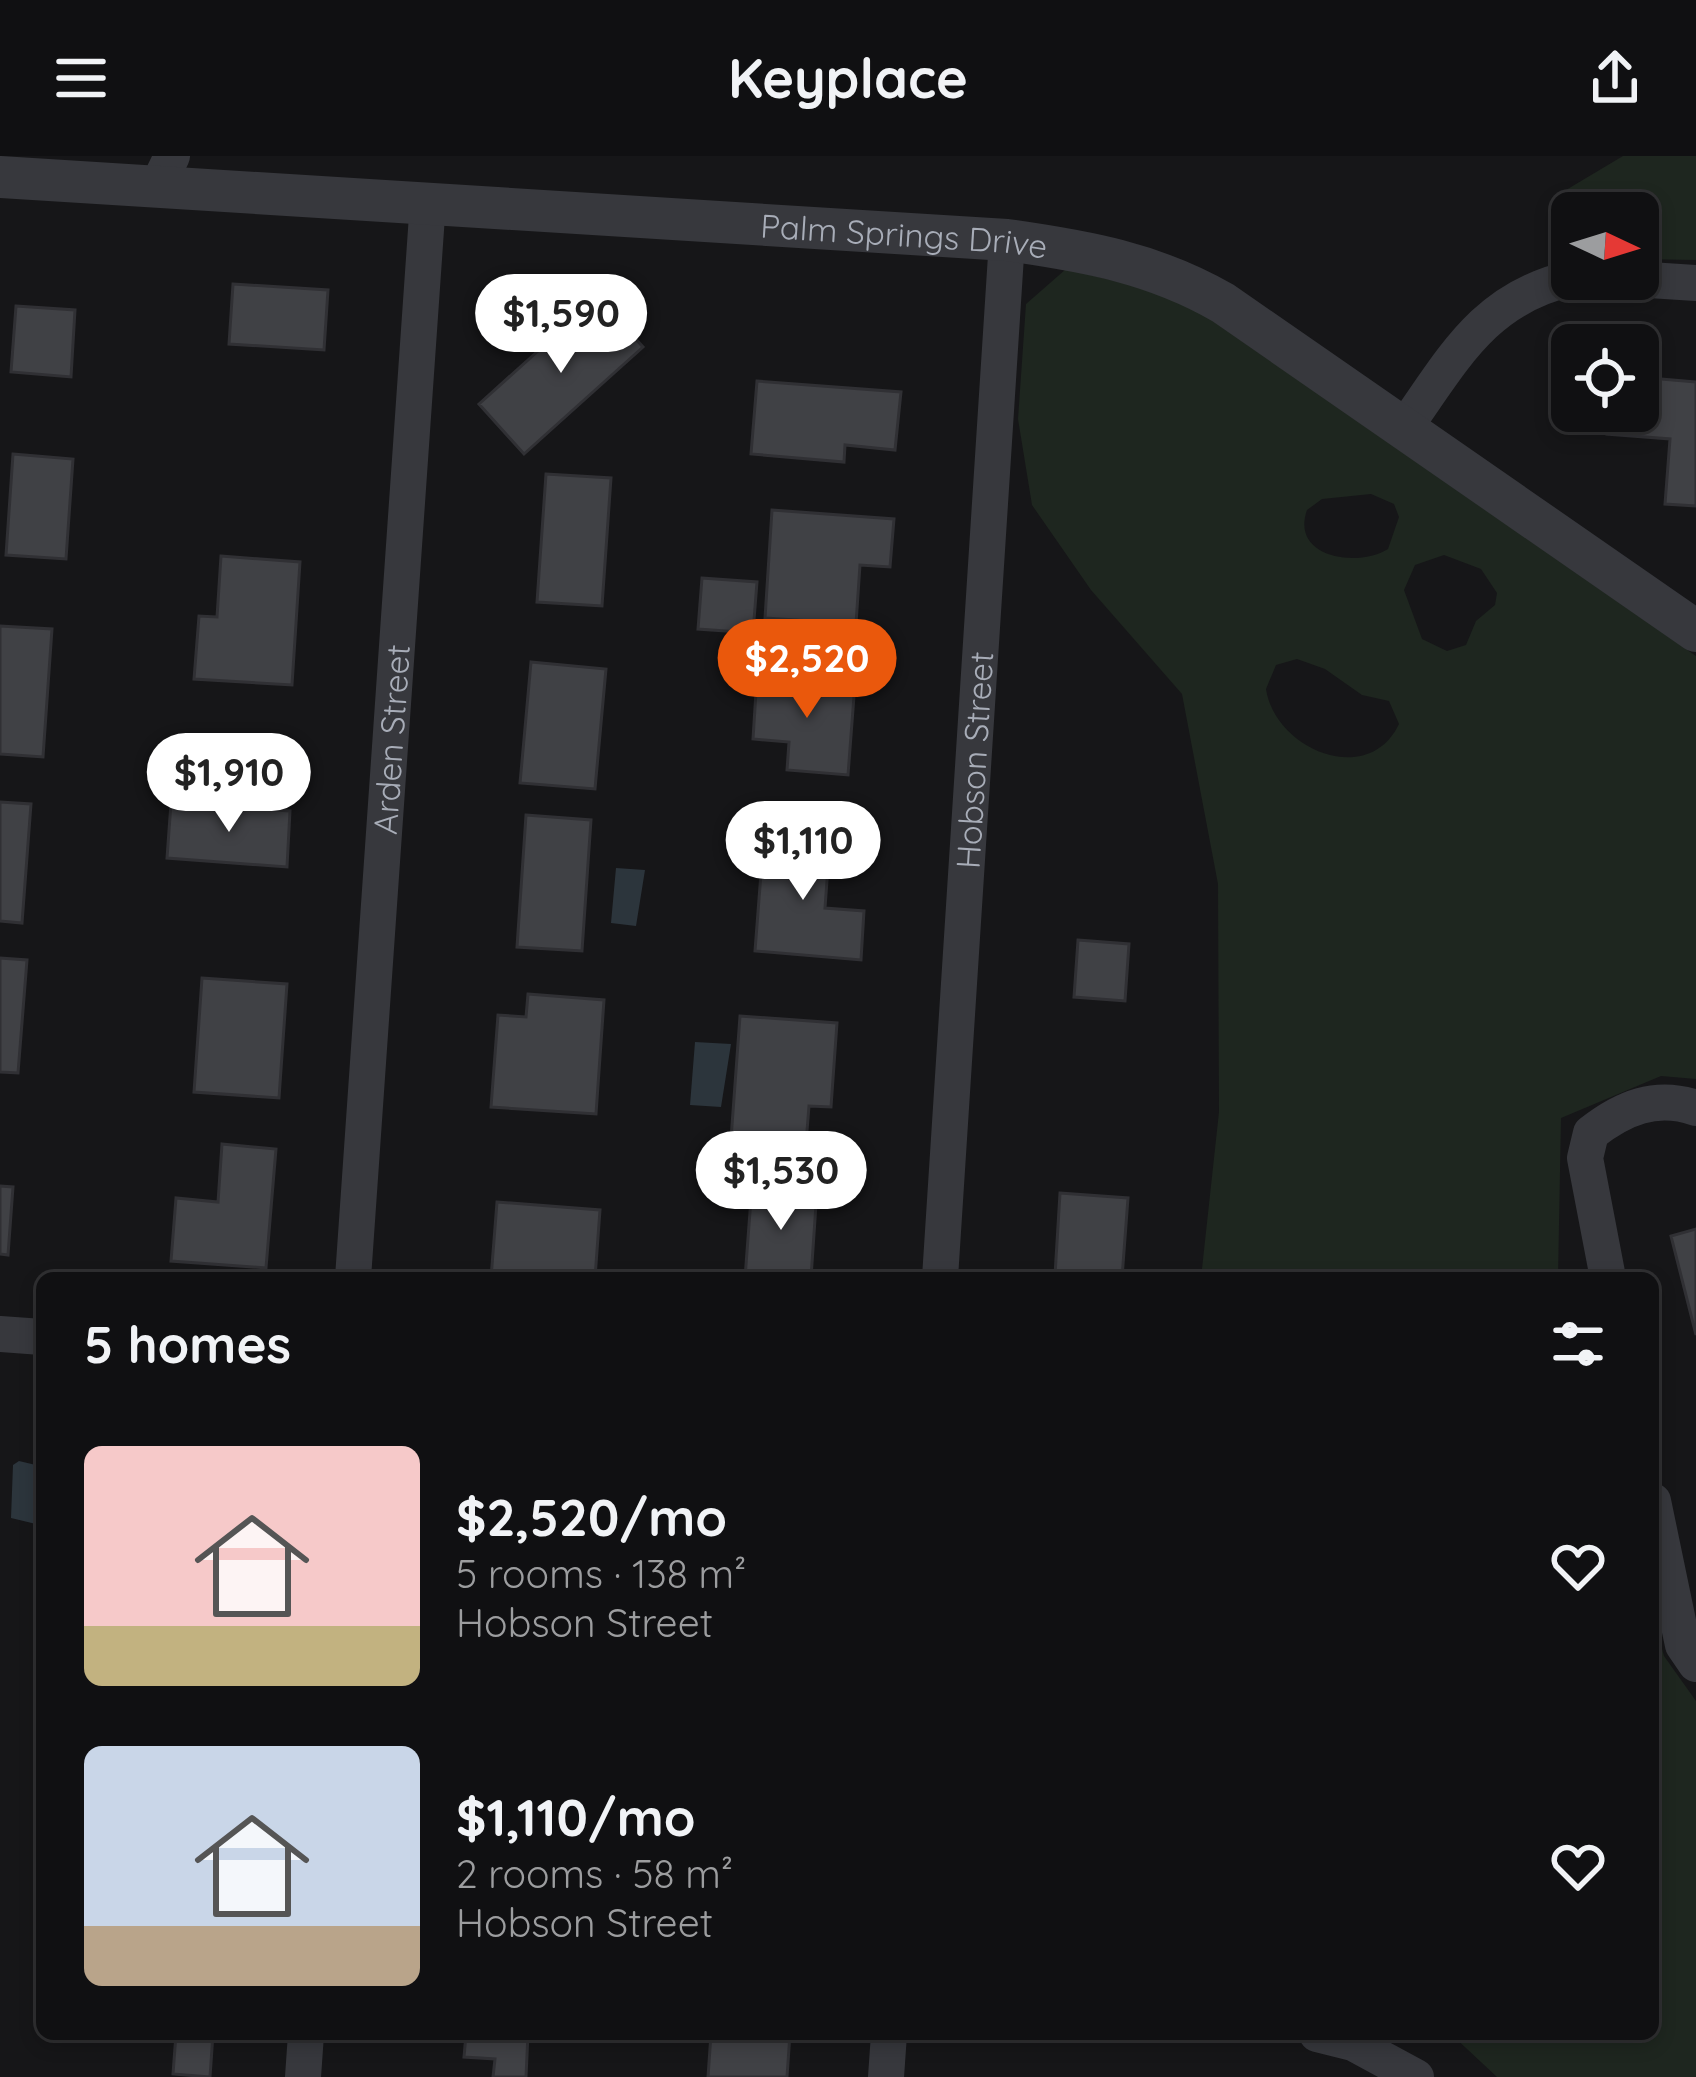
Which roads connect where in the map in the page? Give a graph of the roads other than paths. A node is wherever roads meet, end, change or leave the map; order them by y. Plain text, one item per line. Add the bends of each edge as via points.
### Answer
1 (165, 171) edge
2 (0, 177) edge
3 (428, 201) junction
4 (1007, 240) junction
5 (1659, 281) edge
6 (1551, 283) edge
7 (1696, 283) edge
8 (1405, 427) junction
9 (1696, 631) edge
10 (1686, 1104) edge
11 (353, 1272) edge
12 (940, 1272) edge
13 (1607, 1272) edge
14 (0, 1334) edge
15 (36, 1337) edge
16 (1659, 1531) edge
17 (1696, 1664) edge
18 (306, 2040) edge
19 (889, 2040) edge
20 (1341, 2040) edge
21 (303, 2077) edge
22 (886, 2077) edge
23 (1416, 2077) edge

1 - 2 street, Palm Springs Drive
1 - 3 street, Palm Springs Drive
3 - 4 street, Palm Springs Drive
3 - 11 street, Arden Street
4 - 8 street, Palm Springs Drive via 1103,254 1176,276
4 - 12 street, Hobson Street
5 - 7 street
6 - 8 street via 1531,287 1479,324
8 - 9 street, Palm Springs Drive
10 - 13 street via 1640,1104 1591,1133 1586,1158
14 - 15 street
16 - 17 street via 1682,1645
18 - 21 street
19 - 22 street
20 - 23 street

